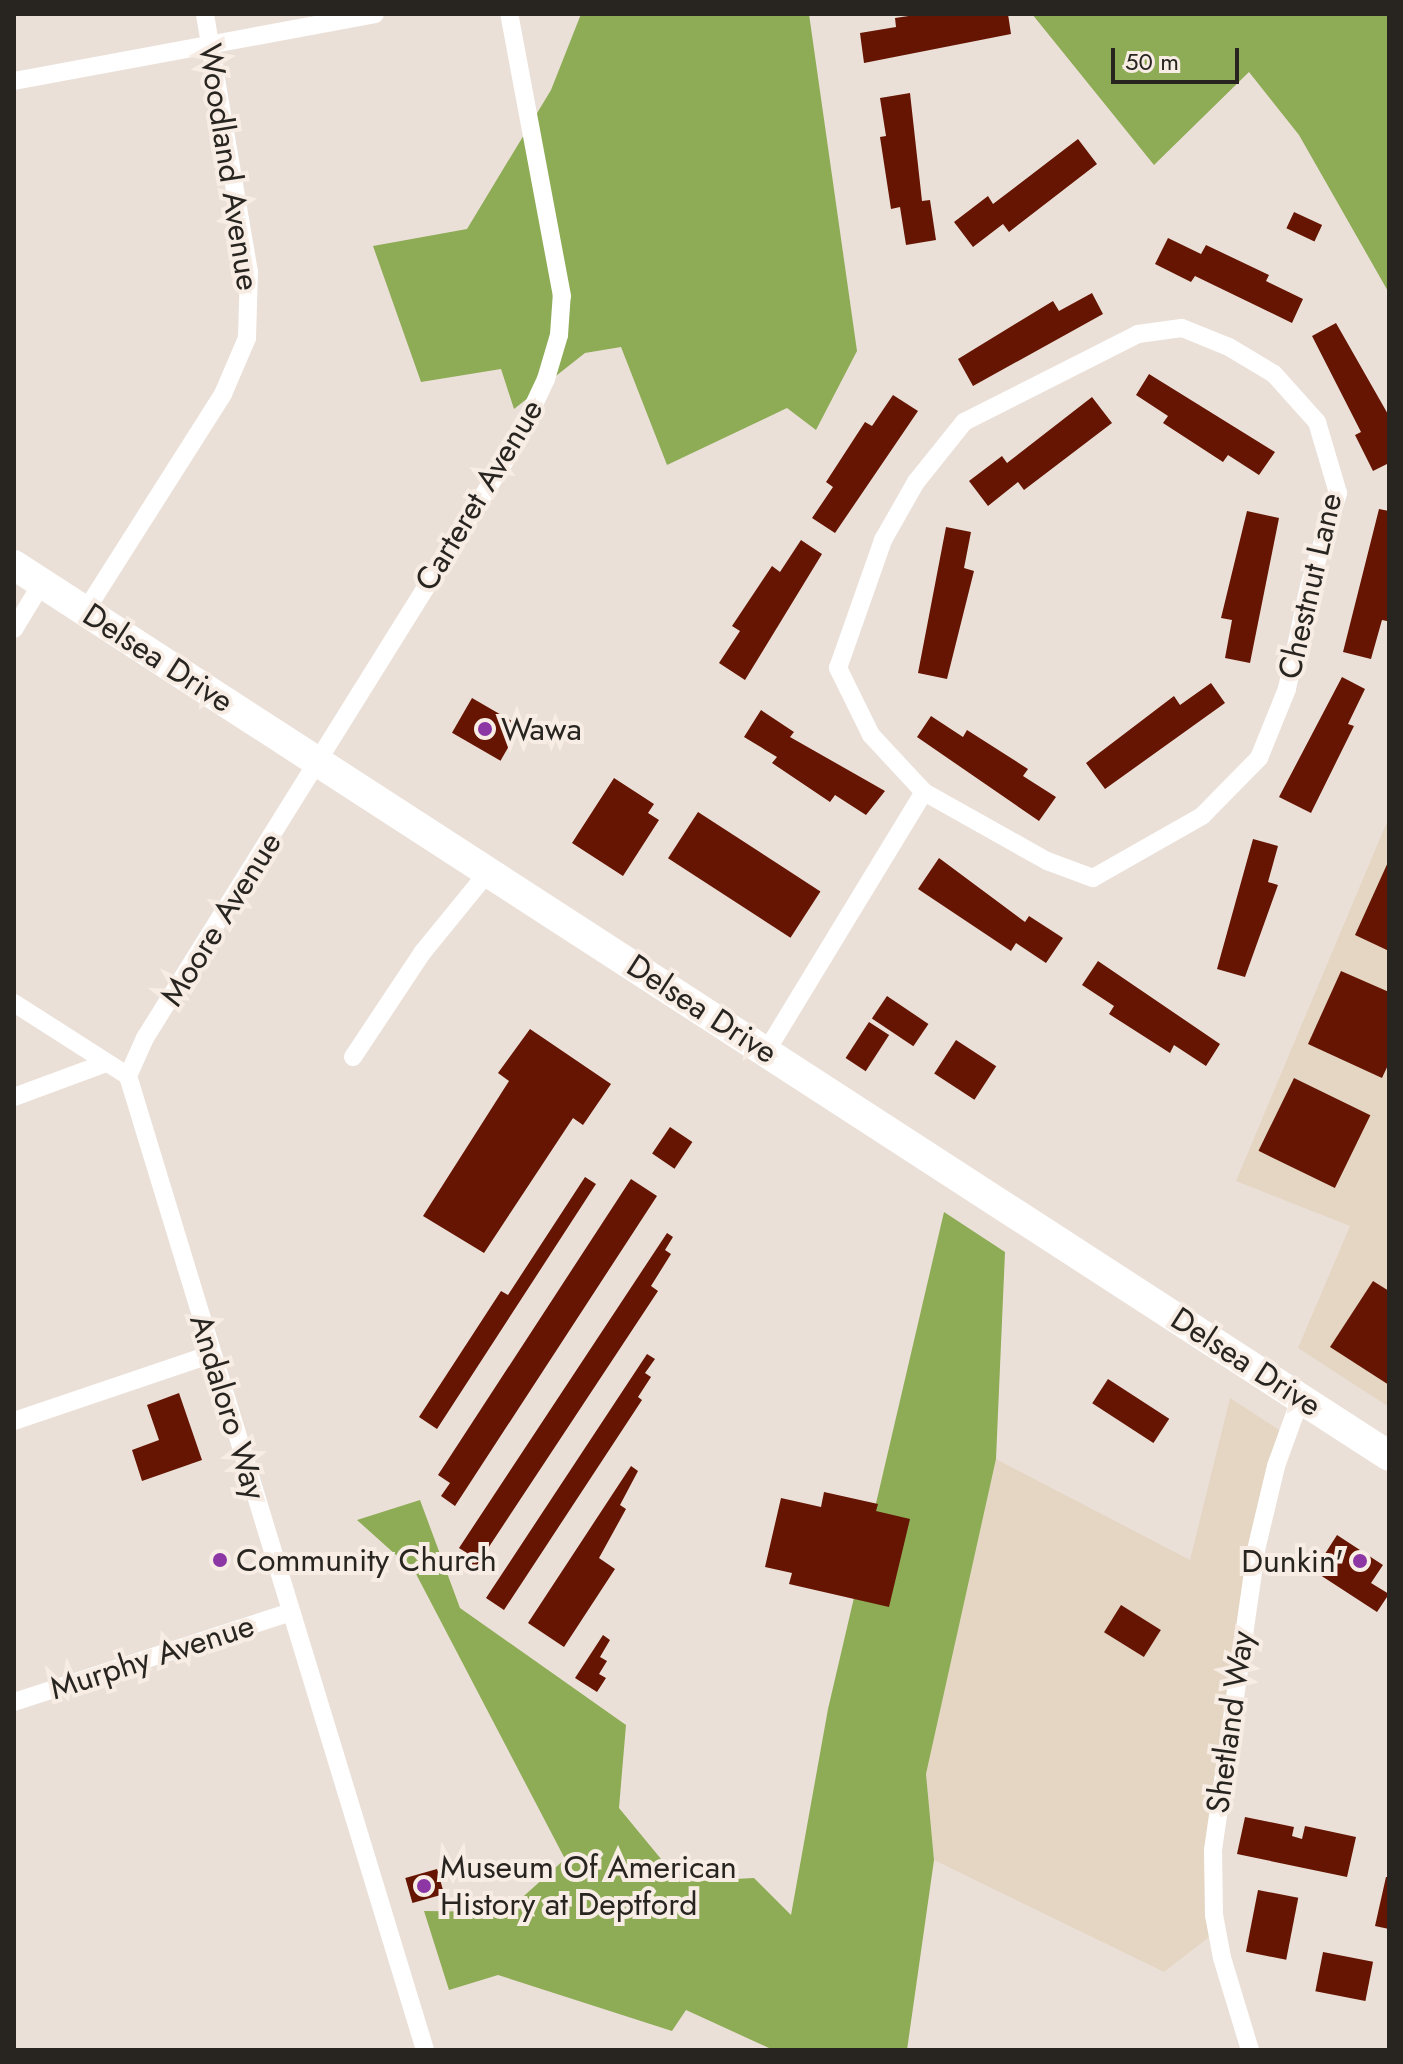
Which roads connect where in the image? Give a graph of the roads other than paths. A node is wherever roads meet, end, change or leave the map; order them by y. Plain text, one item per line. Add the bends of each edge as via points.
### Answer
1 (205, 14) edge
2 (375, 14) edge
3 (509, 14) edge
4 (211, 44) junction
5 (14, 81) edge
6 (14, 565) edge
7 (42, 583) junction
8 (86, 610) junction
9 (14, 629) edge
10 (318, 764) junction
11 (924, 792) junction
12 (488, 872) junction
13 (14, 1003) edge
14 (767, 1050) junction
15 (353, 1057) dead end
16 (106, 1063) junction
17 (128, 1076) junction
18 (14, 1097) edge
19 (212, 1354) junction
20 (1301, 1397) junction
21 (14, 1421) edge
22 (1389, 1456) edge
23 (291, 1612) junction
24 (14, 1702) edge
25 (425, 2050) edge
26 (1250, 2050) edge

1 - 4 street, Woodland Avenue
2 - 4 street
3 - 10 street, Carteret Avenue via 562,296 559,335 516,443
4 - 5 street
4 - 8 street, Woodland Avenue via 249,272 247,338 223,394
6 - 7 main road, Delsea Drive
7 - 8 main road, Delsea Drive
7 - 9 street
8 - 10 main road, Delsea Drive
10 - 12 main road, Delsea Drive
10 - 17 street, Moore Avenue via 145,1038
11 - 11 street, Chestnut Lane via 1047,861 1093,878 1202,816 1259,758 1287,689 1309,586 1338,493 1317,422 1274,374 1229,347 1182,328 1151,329 964,422 916,482 883,540 838,668 871,735
11 - 14 street
12 - 14 main road, Delsea Drive
12 - 15 street via 422,953
13 - 16 street
14 - 20 main road, Delsea Drive
16 - 17 street
16 - 18 street
17 - 19 street, Andaloro Way
19 - 21 street
19 - 23 street, Andaloro Way
20 - 22 main road, Delsea Drive
20 - 26 street, Shetland Way via 1256,1550 1213,1850 1214,1915
23 - 24 street, Murphy Avenue
23 - 25 street, Andaloro Way

